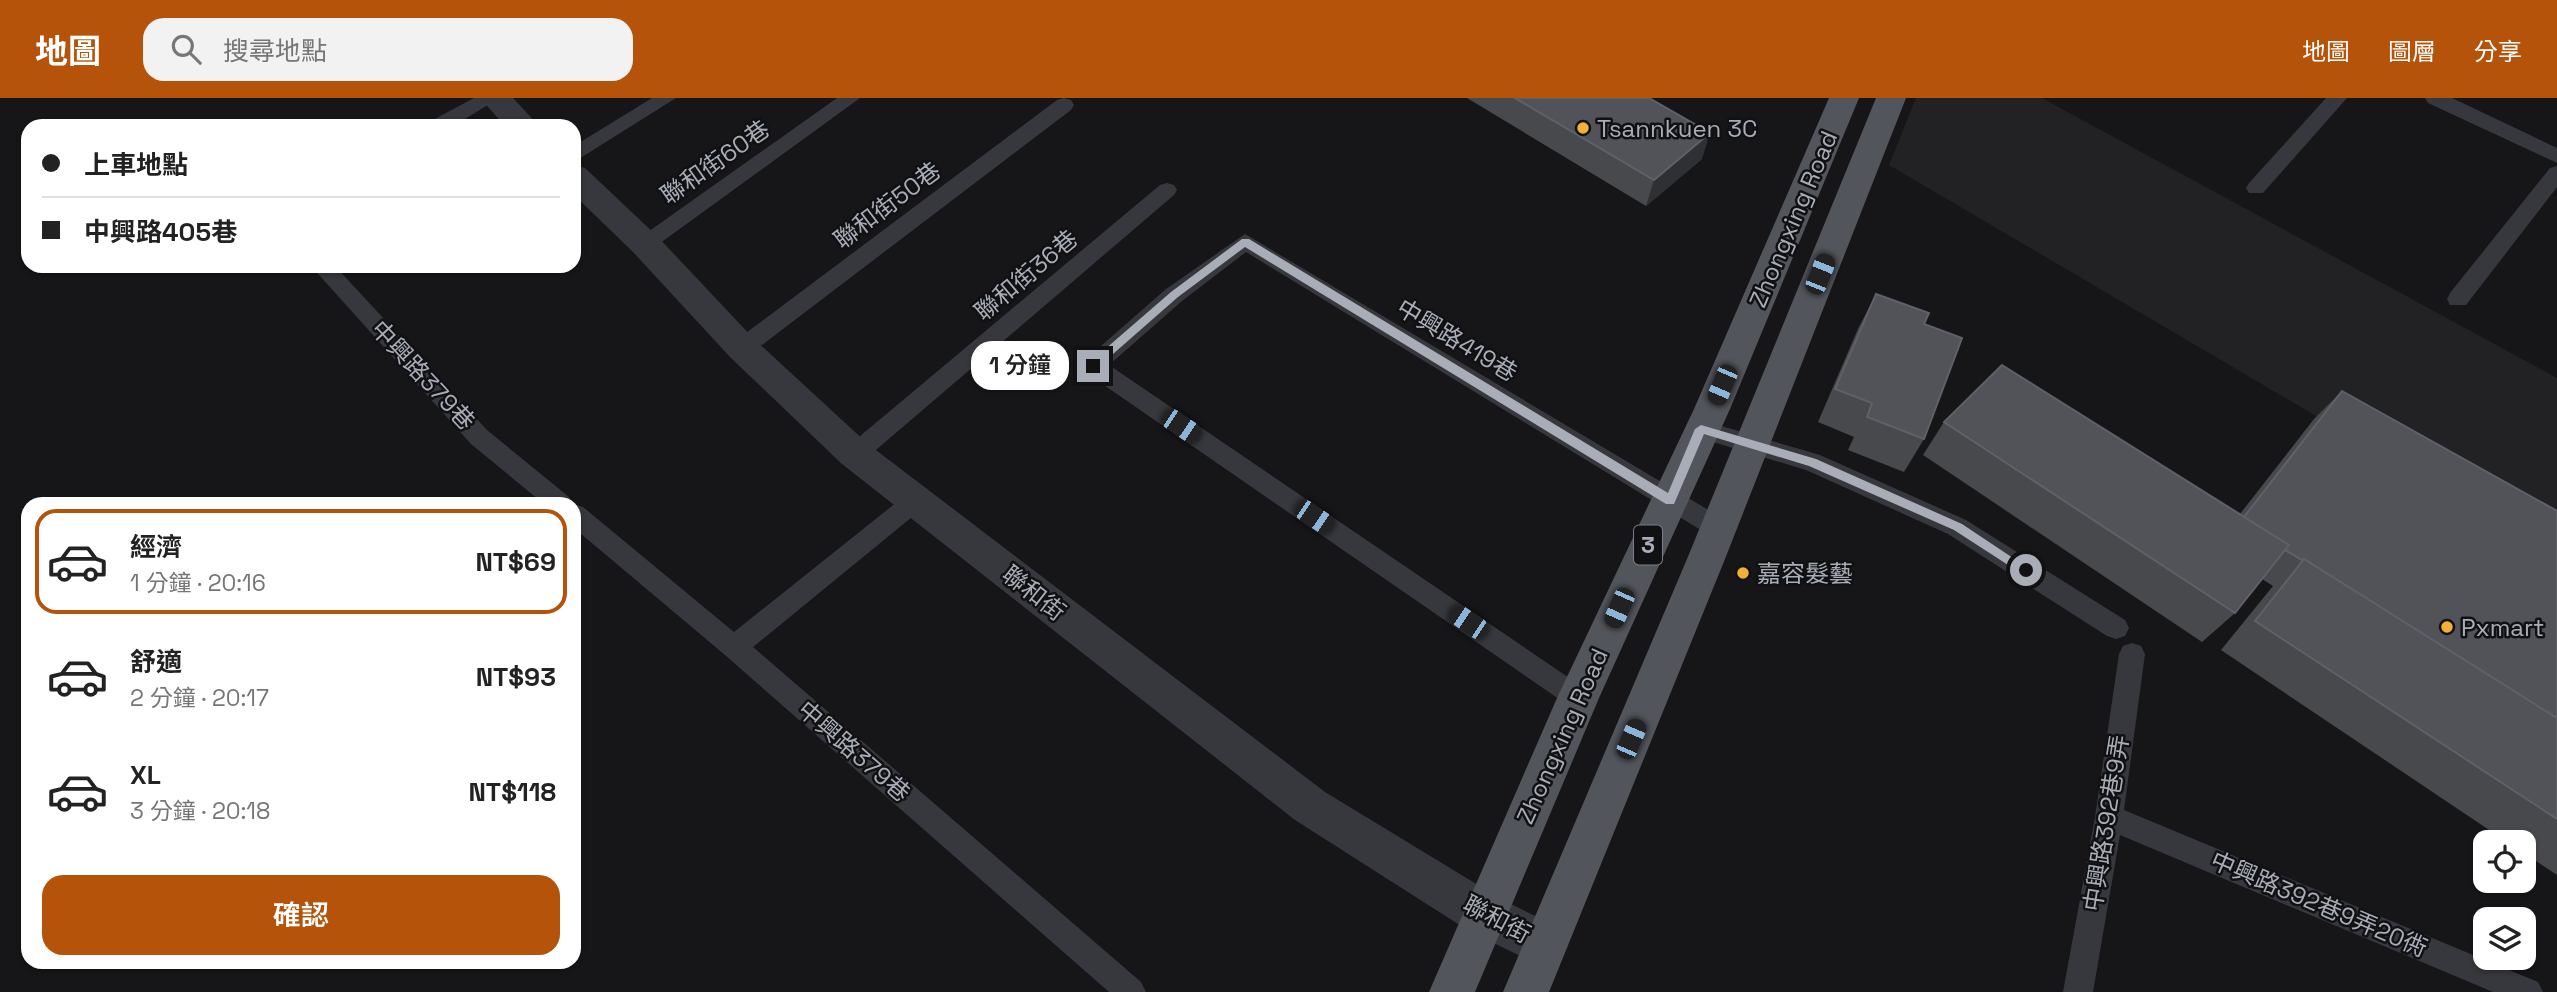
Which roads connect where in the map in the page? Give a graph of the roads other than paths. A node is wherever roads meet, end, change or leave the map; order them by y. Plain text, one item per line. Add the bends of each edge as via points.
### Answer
1 (489, 98) edge
2 (495, 98) edge
3 (666, 98) edge
4 (850, 98) edge
5 (1844, 98) edge
6 (1891, 98) edge
7 (2337, 98) edge
8 (2435, 98) edge
9 (1064, 105) dead end
10 (451, 119) edge
11 (516, 119) edge
12 (581, 151) edge
13 (2557, 156) edge
14 (2557, 173) edge
15 (581, 183) edge
16 (2256, 188) dead end
17 (1167, 190) dead end
18 (645, 244) junction
19 (329, 273) edge
20 (2458, 299) dead end
21 (742, 348) junction
22 (1701, 429) junction
23 (1752, 445) junction
24 (855, 454) junction
25 (553, 497) edge
26 (1670, 500) junction
27 (915, 501) junction
28 (581, 520) edge
29 (1718, 528) junction
30 (2116, 628) dead end
31 (734, 647) junction
32 (2132, 654) dead end
33 (1578, 698) junction
34 (2109, 817) junction
35 (1485, 915) junction
36 (1545, 945) junction
37 (1131, 992) edge
38 (1452, 992) edge
39 (1526, 992) edge
40 (2078, 992) edge
41 (2528, 992) edge

1 - 10 lane
2 - 11 street
3 - 12 lane
4 - 18 lane, 聯和街60巷
5 - 22 main road, Zhongxing Road / 3
6 - 23 main road, Zhongxing Road
7 - 16 lane
8 - 13 lane
9 - 21 lane, 聯和街50巷
14 - 20 lane
15 - 18 street, 聯和街
17 - 24 lane, 聯和街36巷
18 - 21 street, 聯和街
19 - 25 lane, 中興路379巷 via 480,436
21 - 24 street, 聯和街
22 - 23 lane
22 - 26 main road, Zhongxing Road / 3
23 - 29 main road, Zhongxing Road
23 - 30 lane via 1812,462 1958,527
24 - 27 street, 聯和街
26 - 29 lane, 中興路419巷
26 - 33 main road, Zhongxing Road / 3
26 - 33 lane, 中興路419巷 via 1245,242 1174,295 1093,366
27 - 31 lane
27 - 35 street, 聯和街 via 1310,806
28 - 31 lane, 中興路379巷
29 - 36 main road, Zhongxing Road
31 - 37 lane, 中興路379巷
32 - 34 lane, 中興路392巷9弄
33 - 35 main road, Zhongxing Road / 3
34 - 40 lane, 中興路392巷9弄
34 - 41 lane, 中興路392巷9弄20衖
35 - 36 street, 聯和街
35 - 38 main road, Zhongxing Road / 3
36 - 39 main road, Zhongxing Road

